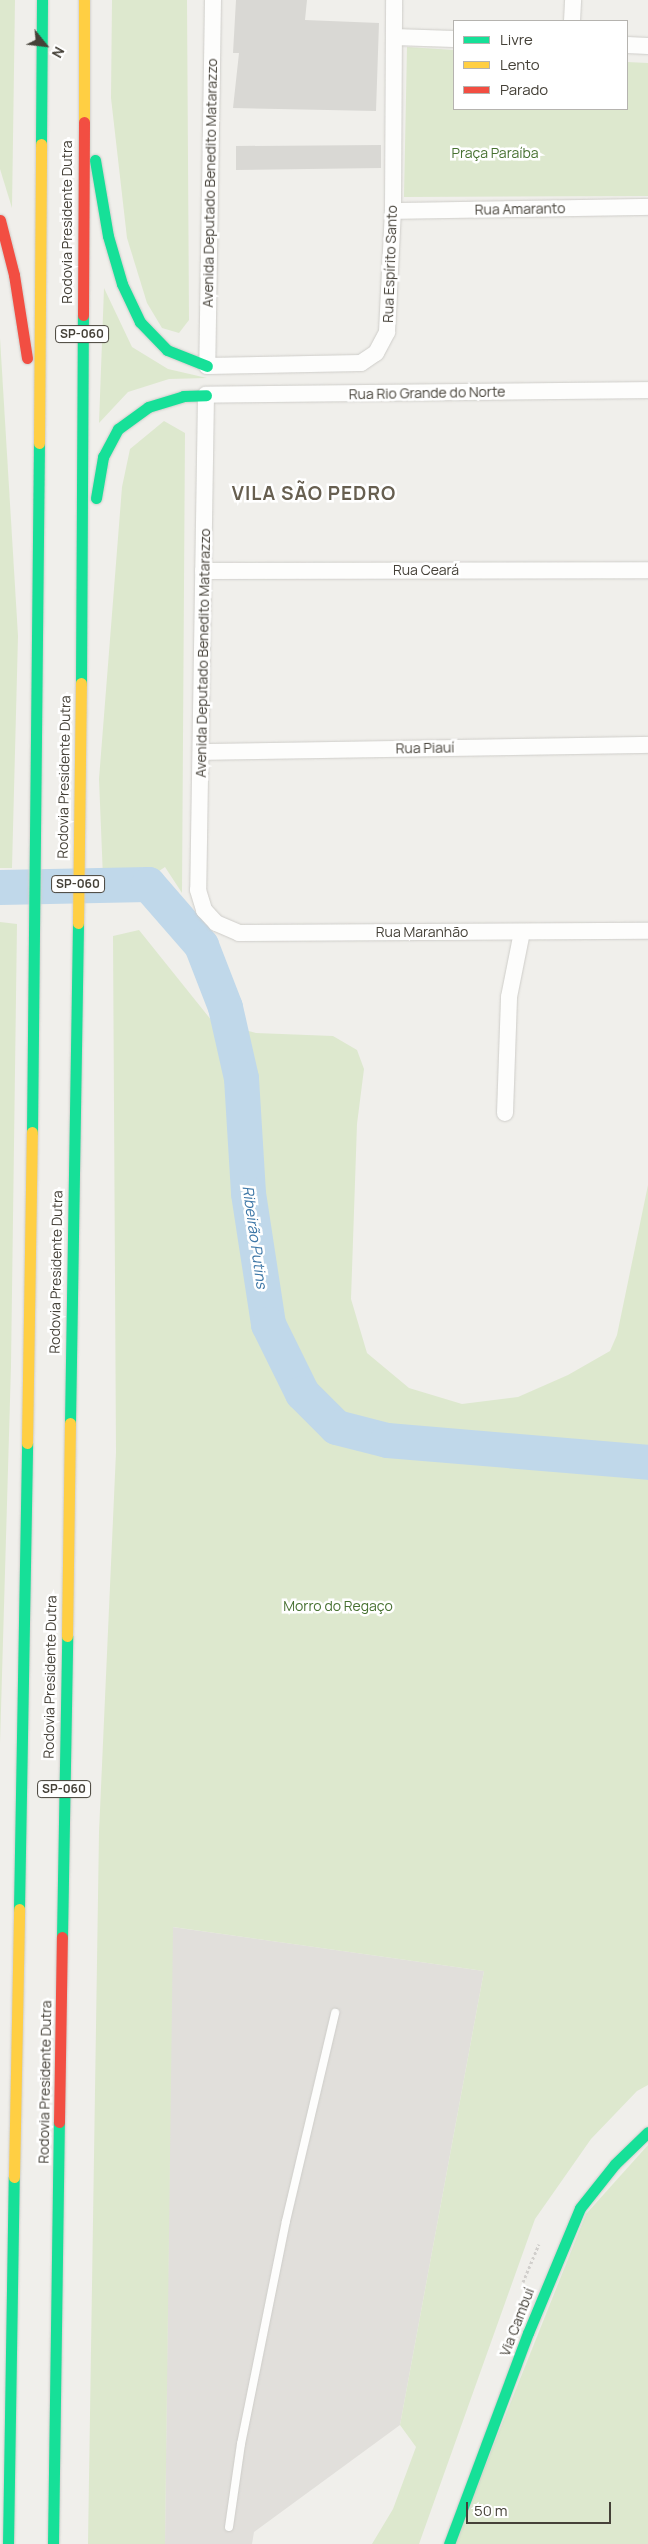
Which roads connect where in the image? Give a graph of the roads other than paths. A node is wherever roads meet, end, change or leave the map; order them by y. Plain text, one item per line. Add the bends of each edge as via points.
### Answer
1 (42, 0) edge
2 (84, 0) edge
3 (213, 0) edge
4 (394, 0) edge
5 (573, 0) edge
6 (572, 20) edge
7 (394, 37) junction
8 (453, 39) edge
9 (628, 45) edge
10 (648, 46) edge
11 (82, 96) junction
12 (648, 207) edge
13 (393, 210) junction
14 (0, 220) edge
15 (207, 366) junction
16 (648, 390) edge
17 (206, 395) junction
18 (39, 443) junction
19 (648, 570) edge
20 (83, 571) junction
21 (203, 571) junction
22 (648, 745) edge
23 (202, 752) junction
24 (204, 910) joint
25 (648, 931) edge
26 (522, 932) junction
27 (504, 1113) dead end
28 (335, 2014) dead end
29 (648, 2132) edge
30 (229, 2527) dead end
31 (8, 2544) edge
32 (53, 2544) edge
33 (449, 2544) edge

1 - 18 main road, Rodovia Presidente Dutra / SP-060
2 - 11 main road, Rodovia Presidente Dutra / SP-060
3 - 15 street, Avenida Deputado Benedito Matarazzo
4 - 7 street, Rua Espírito Santo
5 - 6 street
7 - 8 street
7 - 13 street, Rua Espírito Santo
9 - 10 street
11 - 15 main road via 108,236 122,284 140,322 167,350
11 - 20 main road, Rodovia Presidente Dutra / SP-060
12 - 13 street, Rua Amaranto
13 - 15 street, Rua Espírito Santo via 387,332 376,352 361,363
14 - 18 main road via 14,275
16 - 17 street, Rua Rio Grande do Norte
17 - 20 main road via 183,396 148,407 118,429 103,457
17 - 21 street, Avenida Deputado Benedito Matarazzo
18 - 31 main road, Rodovia Presidente Dutra / SP-060 via 35,955
19 - 21 street, Rua Ceará
20 - 32 main road, Rodovia Presidente Dutra / SP-060
21 - 23 street, Avenida Deputado Benedito Matarazzo
22 - 23 street, Rua Piauí
23 - 24 street, Avenida Deputado Benedito Matarazzo via 198,890
24 - 26 street, Rua Maranhão via 216,923 239,933
25 - 26 street, Rua Maranhão
26 - 27 street via 508,997
28 - 30 lane via 286,2221 241,2444
29 - 33 main road, Via Cambuí via 615,2164 580,2208 528,2333

